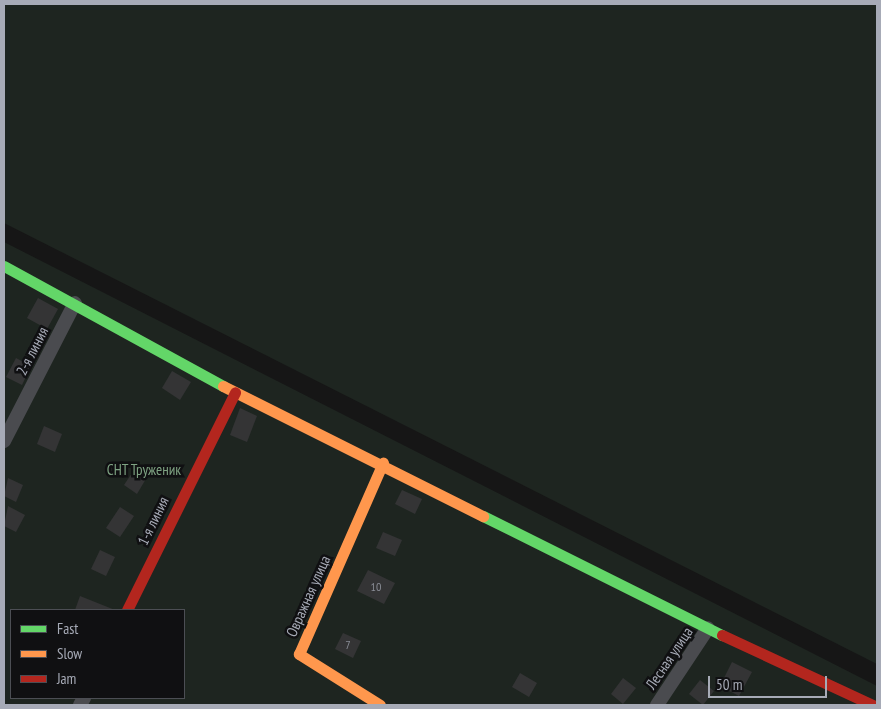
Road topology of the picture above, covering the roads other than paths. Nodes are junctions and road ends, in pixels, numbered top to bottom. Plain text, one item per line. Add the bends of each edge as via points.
1 (4, 266) edge
2 (75, 303) junction
3 (235, 392) junction
4 (4, 441) edge
5 (383, 462) junction
6 (127, 609) edge
7 (708, 628) junction
8 (380, 705) edge
9 (656, 705) edge
10 (873, 705) edge

1 - 2 street
2 - 3 street
2 - 4 street, 2-я линия
3 - 5 street
3 - 6 street, 1-я линия
5 - 7 street
5 - 8 street, Овражная улица via 299,654
7 - 9 street, Лесная улица
7 - 10 street

